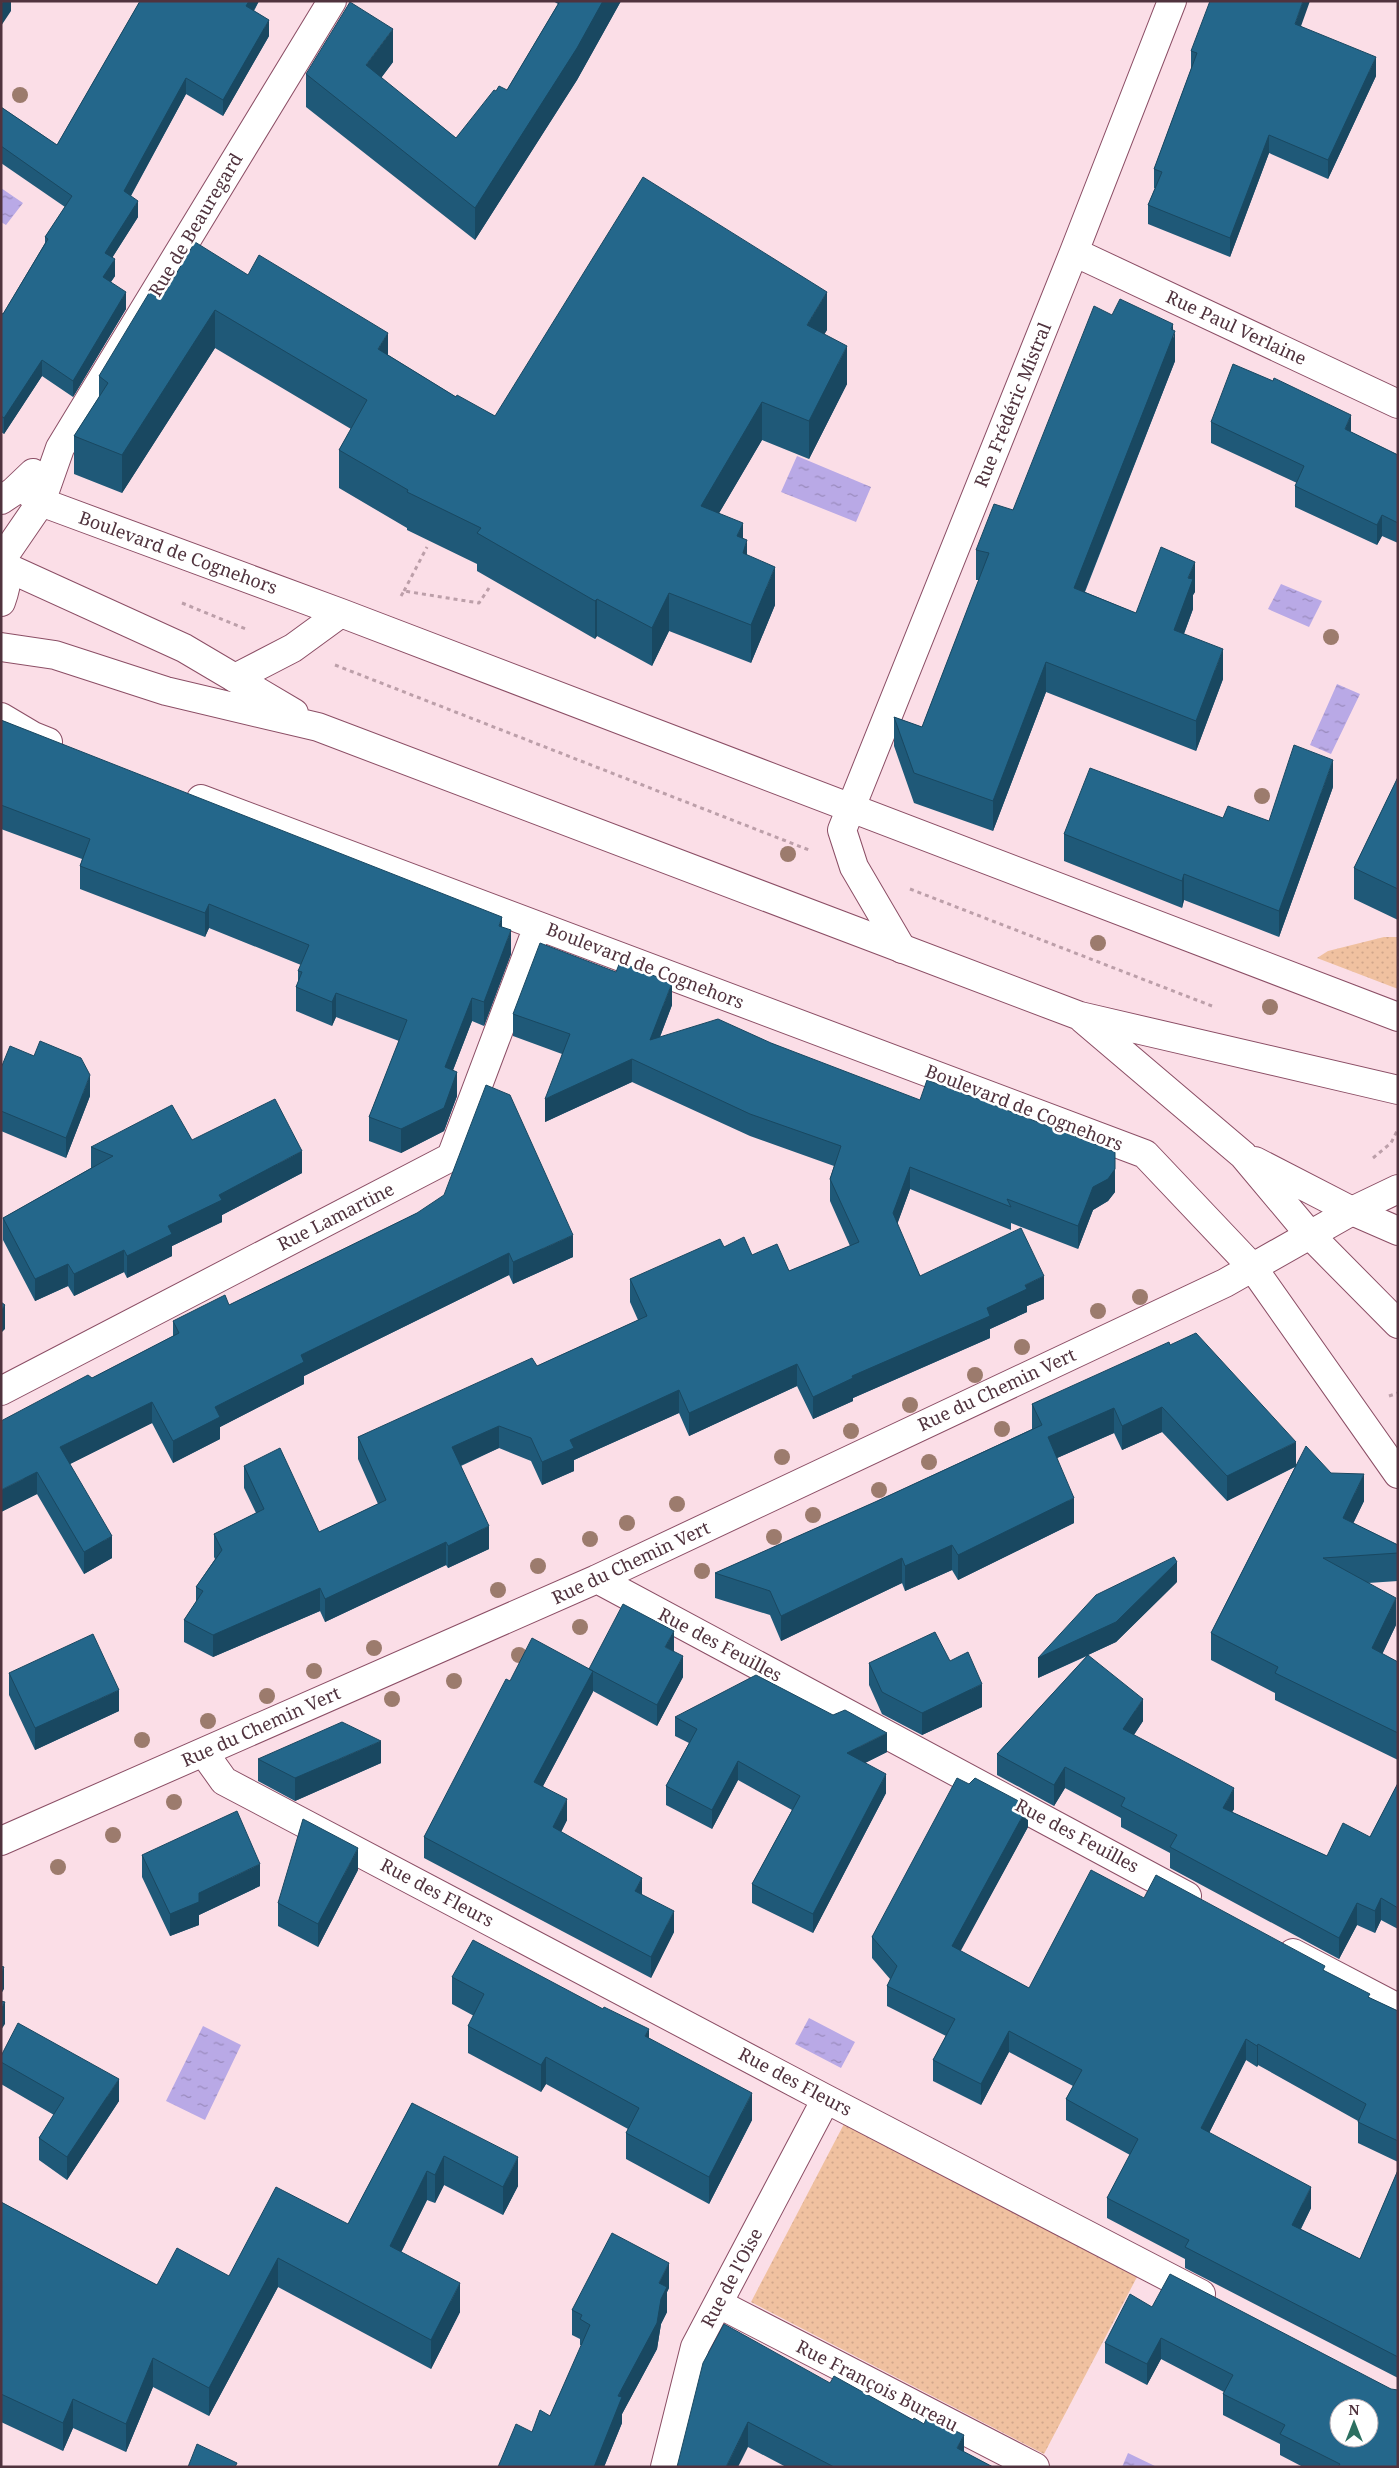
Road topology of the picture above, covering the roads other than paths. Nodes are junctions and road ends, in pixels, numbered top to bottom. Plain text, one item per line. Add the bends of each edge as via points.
1 (332, 1) edge
2 (1172, 1) edge
3 (1074, 252) junction
4 (1398, 404) edge
5 (60, 448) junction
6 (11, 493) edge
7 (41, 502) junction
8 (4, 557) edge
9 (1, 602) edge
10 (341, 613) junction
11 (1, 647) edge
12 (235, 678) junction
13 (1, 717) edge
14 (318, 727) junction
15 (69, 750) edge
16 (180, 791) edge
17 (852, 808) junction
18 (538, 926) junction
19 (902, 949) junction
20 (1080, 1016) junction
21 (1398, 1017) edge
22 (1398, 1090) edge
23 (1243, 1155) junction
24 (1398, 1189) edge
25 (1352, 1211) junction
26 (1398, 1231) edge
27 (1310, 1235) junction
28 (1253, 1268) junction
29 (1398, 1324) edge
30 (1, 1391) edge
31 (1398, 1474) edge
32 (597, 1579) junction
33 (204, 1753) junction
34 (1, 1841) edge
35 (1213, 1910) edge
36 (1275, 1942) edge
37 (1398, 2008) edge
38 (826, 2099) junction
39 (719, 2304) junction
40 (1222, 2305) edge
41 (665, 2467) edge
42 (1035, 2467) edge

1 - 5 street, Rue de Beauregard
2 - 3 street, Rue Frédéric Mistral
3 - 4 street, Rue Paul Verlaine
3 - 17 street, Rue Frédéric Mistral
5 - 6 street, Rue de Beauregard
5 - 7 street, Rue de Beauregard
6 - 7 street, Boulevard de Cognehors
7 - 8 street, Rue de Beauregard
7 - 10 street, Boulevard de Cognehors
8 - 9 street via 6,590
8 - 12 street via 184,648
10 - 12 street via 293,648
10 - 17 street, Boulevard de Cognehors
11 - 14 street via 55,655 166,691
12 - 14 street
13 - 15 street via 32,736
14 - 19 street
16 - 18 street, Boulevard de Cognehors
17 - 19 street, Rue Frédéric Mistral via 842,830 854,868
17 - 21 street, Boulevard de Cognehors
18 - 28 street, Boulevard de Cognehors via 1145,1154
18 - 30 street, Rue Lamartine via 451,1158
19 - 20 street
20 - 22 street
20 - 23 street
23 - 25 street
23 - 27 street
24 - 25 street, Rue du Chemin Vert
25 - 26 street
25 - 27 street, Rue du Chemin Vert
27 - 28 street, Rue du Chemin Vert
27 - 29 street
28 - 31 street, Boulevard de Cognehors
28 - 32 street, Rue du Chemin Vert
32 - 33 street, Rue du Chemin Vert
32 - 35 street, Rue des Feuilles
33 - 34 street, Rue du Chemin Vert
33 - 38 street, Rue des Fleurs via 224,1780
36 - 37 street
38 - 39 street, Rue de l'Oise
38 - 40 street, Rue des Fleurs
39 - 41 street, Rue de l'Oise via 695,2348
39 - 42 street, Rue François Bureau

